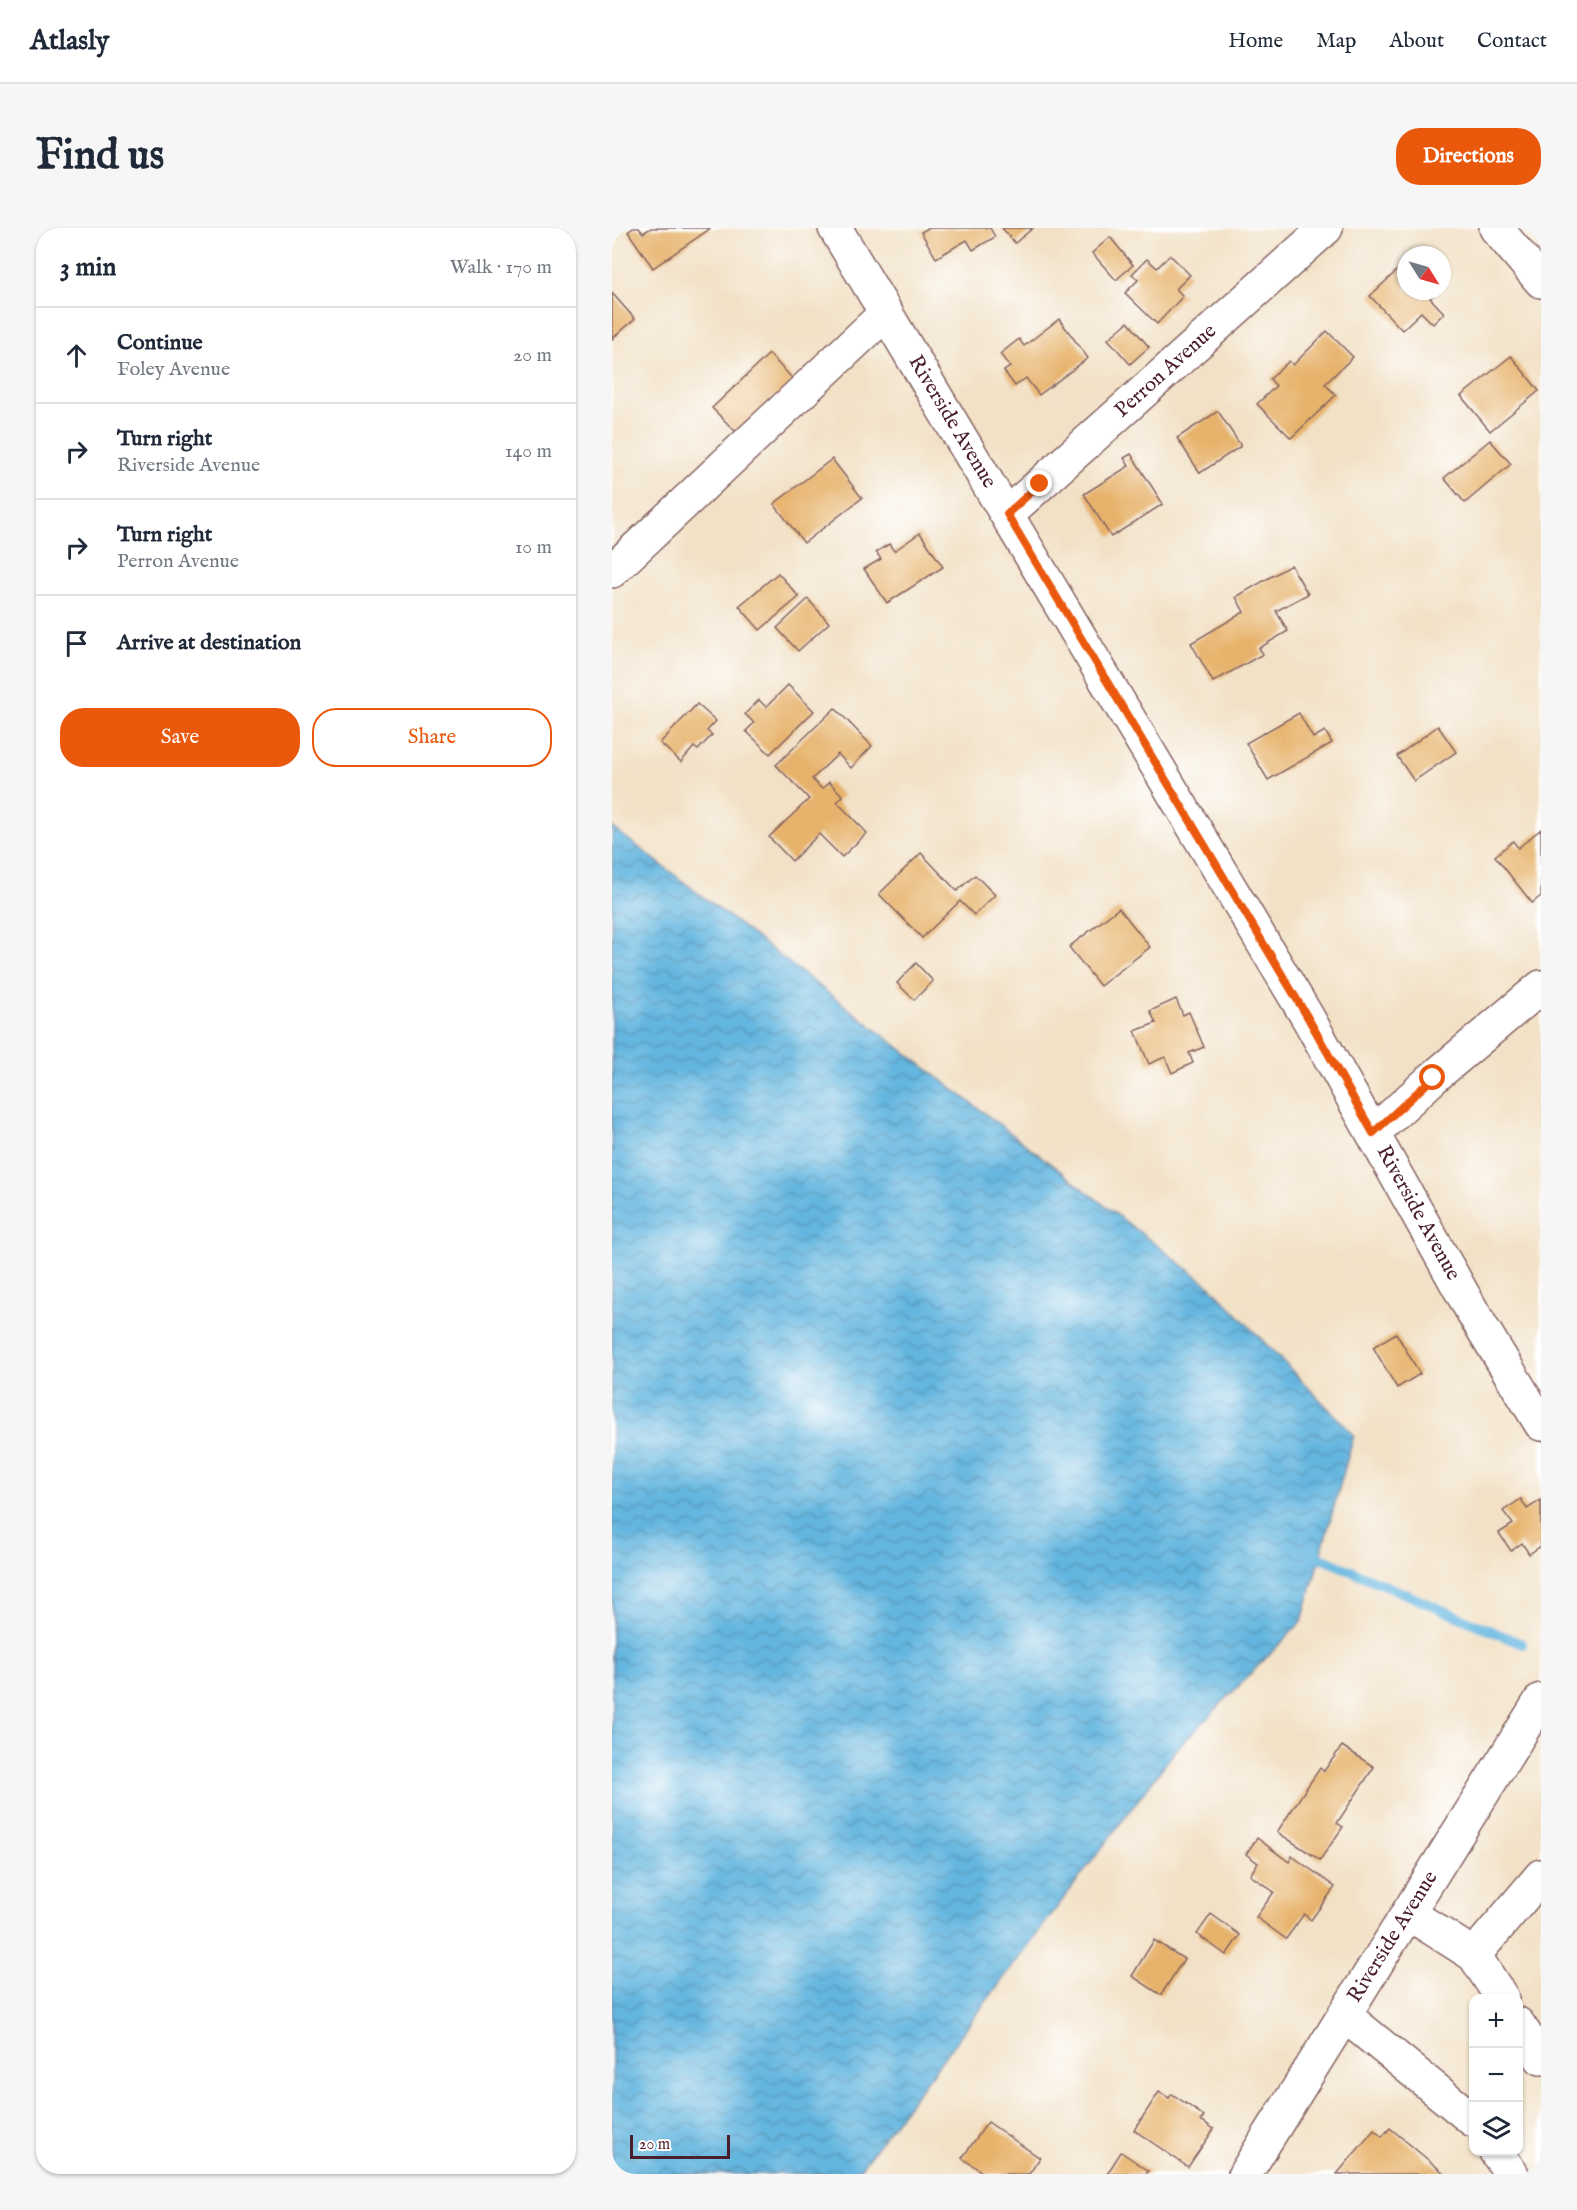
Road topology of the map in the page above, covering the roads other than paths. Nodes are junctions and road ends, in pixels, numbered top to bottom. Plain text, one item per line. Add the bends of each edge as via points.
1 (835, 228) edge
2 (1326, 228) edge
3 (1496, 228) edge
4 (1541, 281) edge
5 (886, 313) junction
6 (1007, 514) junction
7 (612, 571) edge
8 (1541, 987) edge
9 (1373, 1133) junction
10 (1541, 1424) edge
11 (1541, 1700) edge
12 (1541, 1876) edge
13 (1407, 1913) junction
14 (1474, 1955) junction
15 (1499, 1994) edge
16 (1344, 2015) junction
17 (1523, 2031) edge
18 (1541, 2058) edge
19 (1469, 2117) edge
20 (1499, 2156) edge
21 (1245, 2174) edge
22 (1512, 2174) edge

1 - 5 main road, Riverside Avenue
2 - 6 main road, Perron Avenue
3 - 4 main road
5 - 6 main road, Riverside Avenue
5 - 7 main road
6 - 9 main road, Riverside Avenue
8 - 9 main road
9 - 10 main road, Riverside Avenue via 1475,1316
11 - 13 main road, Riverside Avenue
12 - 14 main road
13 - 14 main road
13 - 16 main road, Riverside Avenue
14 - 15 main road
16 - 19 main road
16 - 21 main road, Riverside Avenue
17 - 18 main road
20 - 22 main road

